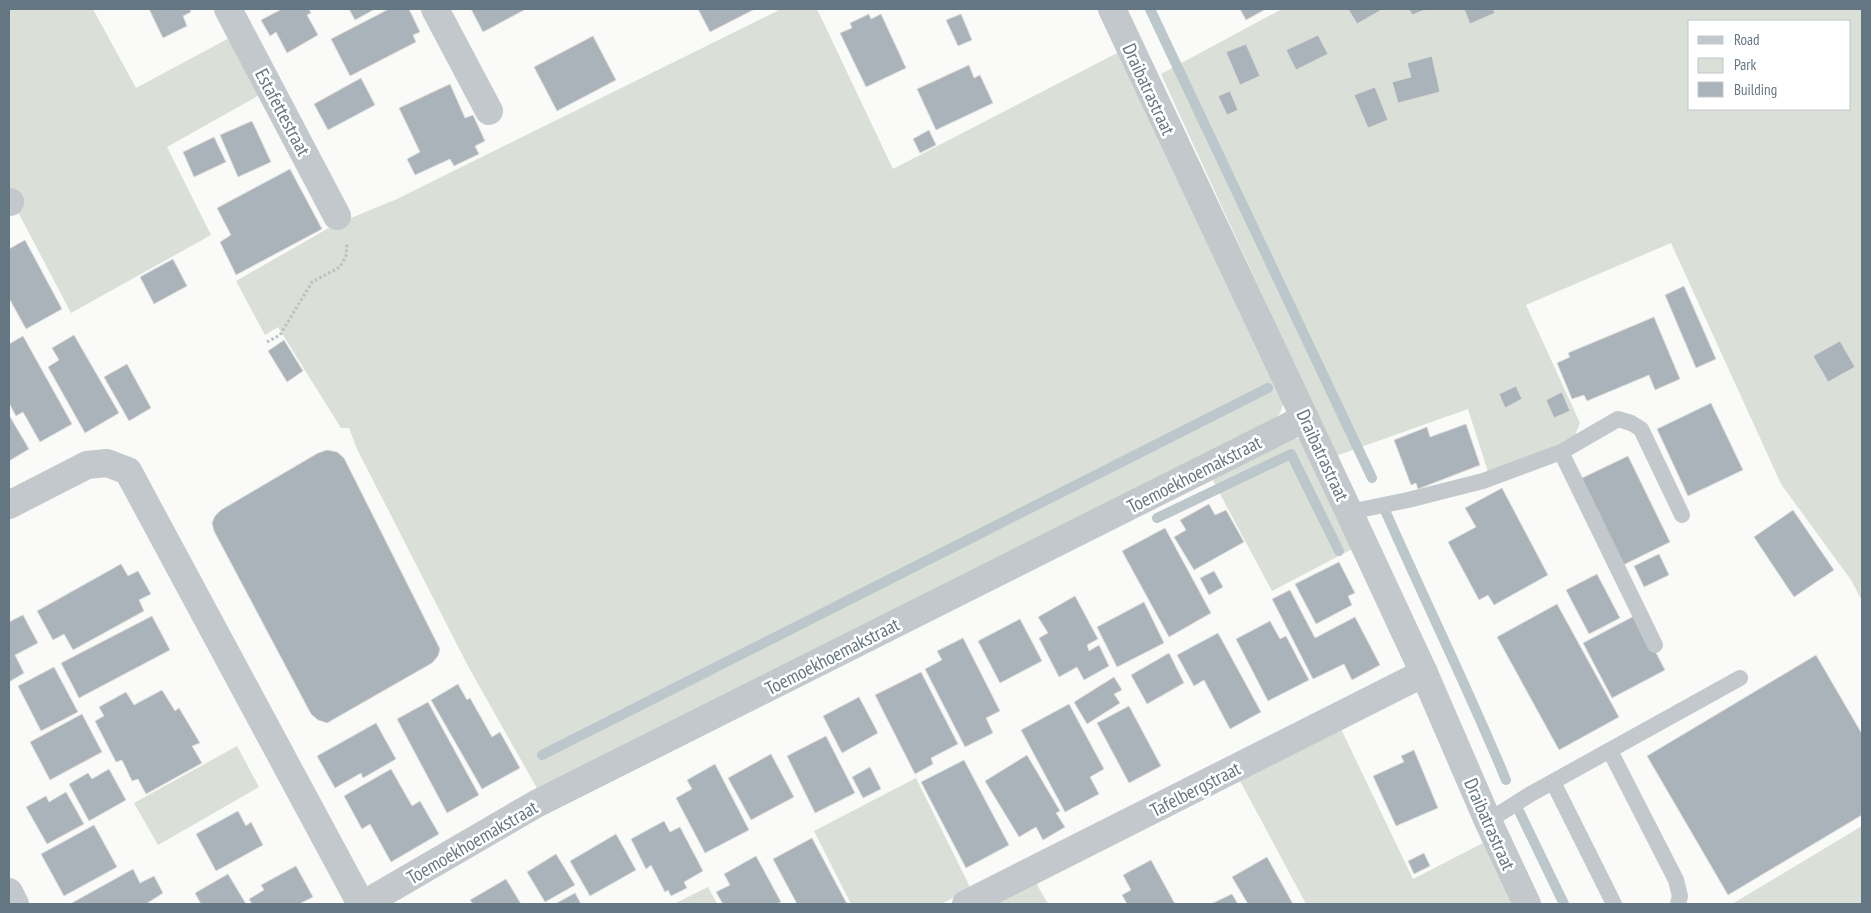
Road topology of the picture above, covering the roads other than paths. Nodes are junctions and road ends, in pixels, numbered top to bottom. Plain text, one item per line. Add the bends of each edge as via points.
1 (228, 9) edge
2 (434, 9) edge
3 (1112, 9) edge
4 (488, 111) dead end
5 (337, 216) road end
6 (1305, 418) junction
7 (1561, 452) junction
8 (9, 505) edge
9 (1349, 512) junction
10 (1682, 515) dead end
11 (1655, 645) dead end
12 (1424, 673) junction
13 (1740, 678) dead end
14 (1610, 751) junction
15 (1553, 782) junction
16 (1488, 821) junction
17 (9, 892) edge
18 (15, 904) edge
19 (362, 904) edge
20 (966, 904) edge
21 (1527, 904) edge
22 (1614, 904) edge
23 (1678, 904) edge

1 - 5 street, Estafettestraat
2 - 4 street
3 - 6 street, Draibatrastraat
6 - 9 street, Draibatrastraat
6 - 19 street, Toemoekhoemakstraat via 536,804
7 - 9 lane via 1483,481
7 - 10 lane via 1618,419 1631,423 1641,429
7 - 11 lane
8 - 19 street via 87,465 107,464 128,471
9 - 12 street, Draibatrastraat
12 - 16 street, Draibatrastraat
12 - 20 street, Tafelbergstraat
13 - 14 lane
14 - 15 lane
14 - 23 lane via 1676,880 1680,896
15 - 16 lane
15 - 22 lane
16 - 21 street, Draibatrastraat
17 - 18 street

